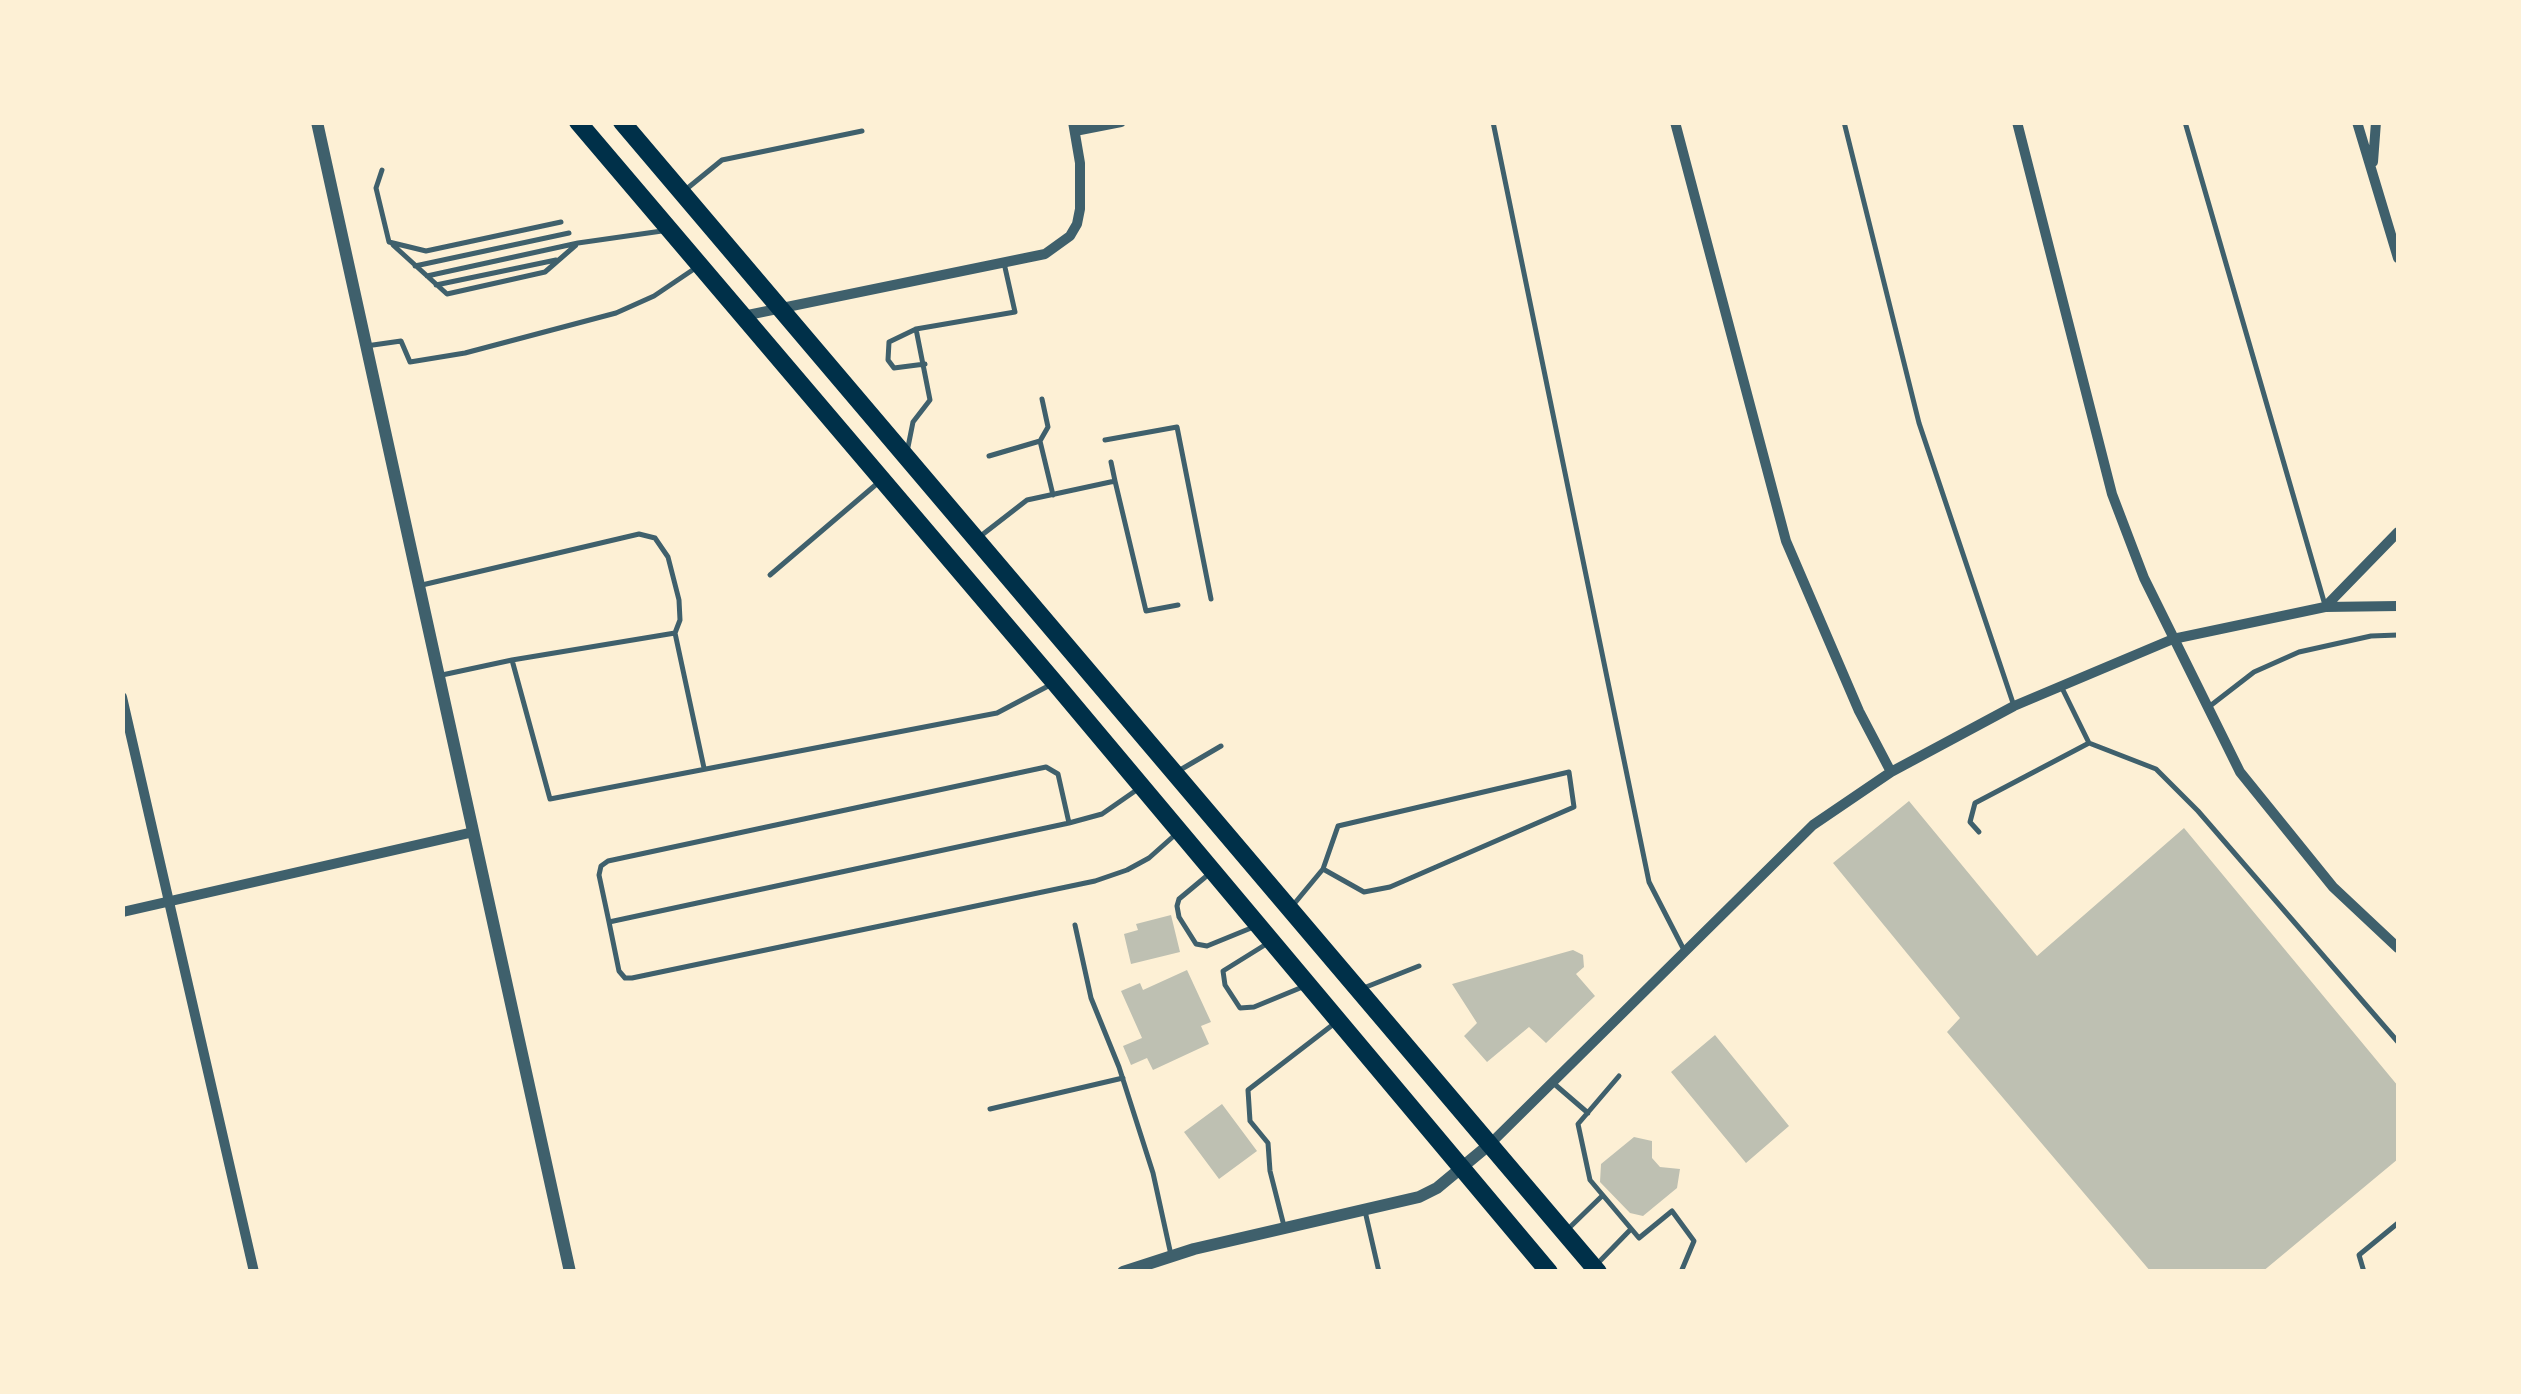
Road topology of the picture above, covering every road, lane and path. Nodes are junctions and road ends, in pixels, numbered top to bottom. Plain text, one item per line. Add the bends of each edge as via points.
1 (317, 122) edge
2 (578, 122) edge
3 (622, 122) edge
4 (1120, 122) edge
5 (1492, 122) edge
6 (1675, 122) edge
7 (1844, 122) edge
8 (2017, 122) edge
9 (2185, 122) edge
10 (2356, 122) edge
11 (2376, 122) edge
12 (1074, 127) edge
13 (862, 131) dead end
14 (382, 170) dead end
15 (2372, 173) junction
16 (682, 192) junction
17 (561, 222) dead end
18 (670, 230) junction
19 (570, 232) dead end
20 (390, 242) junction
21 (578, 244) junction
22 (2398, 258) edge
23 (560, 260) junction
24 (1004, 263) junction
25 (699, 265) junction
26 (416, 266) junction
27 (427, 276) junction
28 (436, 285) junction
29 (780, 308) junction
30 (743, 316) junction
31 (916, 330) junction
32 (366, 346) junction
33 (925, 364) junction
34 (1042, 399) dead end
35 (1106, 440) dead end
36 (1040, 442) junction
37 (989, 456) dead end
38 (908, 460) junction
39 (1111, 462) dead end
40 (881, 480) junction
41 (1115, 481) junction
42 (1053, 495) junction
43 (2398, 532) edge
44 (976, 540) junction
45 (770, 575) dead end
46 (419, 586) junction
47 (1211, 599) dead end
48 (1178, 605) dead end
49 (2398, 606) edge
50 (2325, 608) junction
51 (675, 633) junction
52 (2398, 635) edge
53 (2173, 638) junction
54 (512, 660) junction
55 (438, 675) junction
56 (1055, 682) junction
57 (2061, 686) junction
58 (122, 697) edge
59 (2014, 706) junction
60 (2208, 708) junction
61 (2089, 743) junction
62 (1221, 746) dead end
63 (704, 768) junction
64 (1891, 772) junction
65 (1174, 774) junction
66 (1140, 787) junction
67 (1069, 823) junction
68 (473, 832) junction
69 (1178, 832) junction
70 (1979, 832) dead end
71 (1323, 868) junction
72 (1212, 872) junction
73 (168, 902) junction
74 (1289, 910) junction
75 (122, 912) edge
76 (609, 922) junction
77 (1075, 925) dead end
78 (1257, 926) junction
79 (1271, 942) junction
80 (2398, 948) edge
81 (1684, 952) junction
82 (1419, 966) dead end
83 (1308, 985) junction
84 (1357, 991) junction
85 (1338, 1021) junction
86 (2398, 1042) edge
87 (1618, 1076) dead end
88 (1123, 1078) junction
89 (1552, 1082) junction
90 (990, 1108) dead end
91 (1588, 1112) junction
92 (1490, 1144) junction
93 (1462, 1169) junction
94 (1602, 1196) junction
95 (1365, 1212) junction
96 (2398, 1223) edge
97 (1630, 1229) junction
98 (1285, 1230) junction
99 (1564, 1232) junction
100 (1171, 1255) junction
101 (1596, 1269) edge
102 (254, 1272) edge
103 (570, 1272) edge
104 (1123, 1272) edge
105 (1379, 1272) edge
106 (1549, 1272) edge
107 (1680, 1272) edge
108 (2364, 1272) edge

1 - 32 street
2 - 18 main road
3 - 16 main road
4 - 12 street
5 - 81 lane via 1649,882
6 - 64 street via 1786,541
7 - 59 lane via 1919,423
8 - 53 street via 2112,494
9 - 50 lane
10 - 15 street
11 - 15 street
12 - 24 street via 1082,184 1077,224 1046,254
13 - 16 lane via 722,160
14 - 20 lane via 376,188
15 - 22 street
16 - 29 main road
17 - 20 lane via 426,252
18 - 21 lane
18 - 25 main road
19 - 26 lane
20 - 26 lane
21 - 23 lane
21 - 27 lane
23 - 28 lane
23 - 28 lane via 545,272 447,294
24 - 29 street
24 - 31 lane via 1015,312
25 - 30 main road
25 - 32 lane via 616,313 538,336 419,362 410,362 401,341
26 - 27 lane
27 - 28 lane
29 - 30 street
29 - 38 main road
30 - 40 main road
31 - 33 lane
31 - 33 lane via 889,342 888,360 894,368
32 - 46 street
33 - 38 lane via 930,400 907,437
34 - 36 lane via 1048,427
35 - 47 lane via 1177,426
36 - 37 lane
36 - 42 lane
38 - 44 main road
39 - 41 lane
40 - 45 lane
40 - 56 main road
41 - 42 lane
41 - 48 lane via 1146,612
42 - 44 lane via 1027,500
43 - 50 street
44 - 65 main road
46 - 51 lane via 639,534 655,538 668,557 680,620
46 - 55 street
49 - 50 street
50 - 53 street
51 - 54 lane
51 - 63 lane
52 - 60 lane via 2300,652 2254,672
53 - 57 street
53 - 60 street
54 - 55 lane
54 - 63 lane via 550,799
55 - 68 street
56 - 63 lane via 996,713
56 - 66 main road
57 - 59 street
57 - 61 lane
58 - 73 street
59 - 64 street
60 - 80 street via 2262,803 2333,887
61 - 70 lane via 1975,803 1970,822
61 - 86 lane via 2156,769
62 - 65 lane
64 - 81 street via 1813,825
65 - 74 main road
66 - 67 lane via 1102,814
66 - 69 main road
67 - 76 lane
67 - 76 lane via 1058,774 1046,768 627,857 600,866
68 - 73 street
68 - 103 street
69 - 72 main road
69 - 76 lane via 1128,870 1095,881 632,978 620,972
71 - 71 lane via 1338,826 1569,772 1574,807 1390,887 1364,892
71 - 74 lane
72 - 78 main road
72 - 78 lane via 1177,906 1196,944 1207,946
73 - 75 street
73 - 102 street
74 - 84 main road
77 - 88 lane via 1091,998
78 - 79 main road
79 - 83 main road
79 - 83 lane via 1223,971 1240,1008
81 - 89 street
82 - 84 lane
83 - 85 main road
84 - 92 main road
85 - 93 main road
85 - 98 lane via 1248,1090 1250,1121 1268,1143
87 - 91 lane
88 - 90 lane
88 - 100 lane via 1154,1172
89 - 91 lane
89 - 92 street
91 - 94 lane via 1578,1124 1590,1180
92 - 93 street
92 - 99 main road
93 - 95 street via 1419,1197
93 - 106 main road
94 - 97 lane
94 - 99 lane
95 - 98 street
95 - 105 lane
96 - 108 lane via 2359,1254
97 - 101 lane
97 - 107 lane via 1639,1238 1672,1211 1694,1241
98 - 100 street
99 - 101 main road
100 - 104 street

